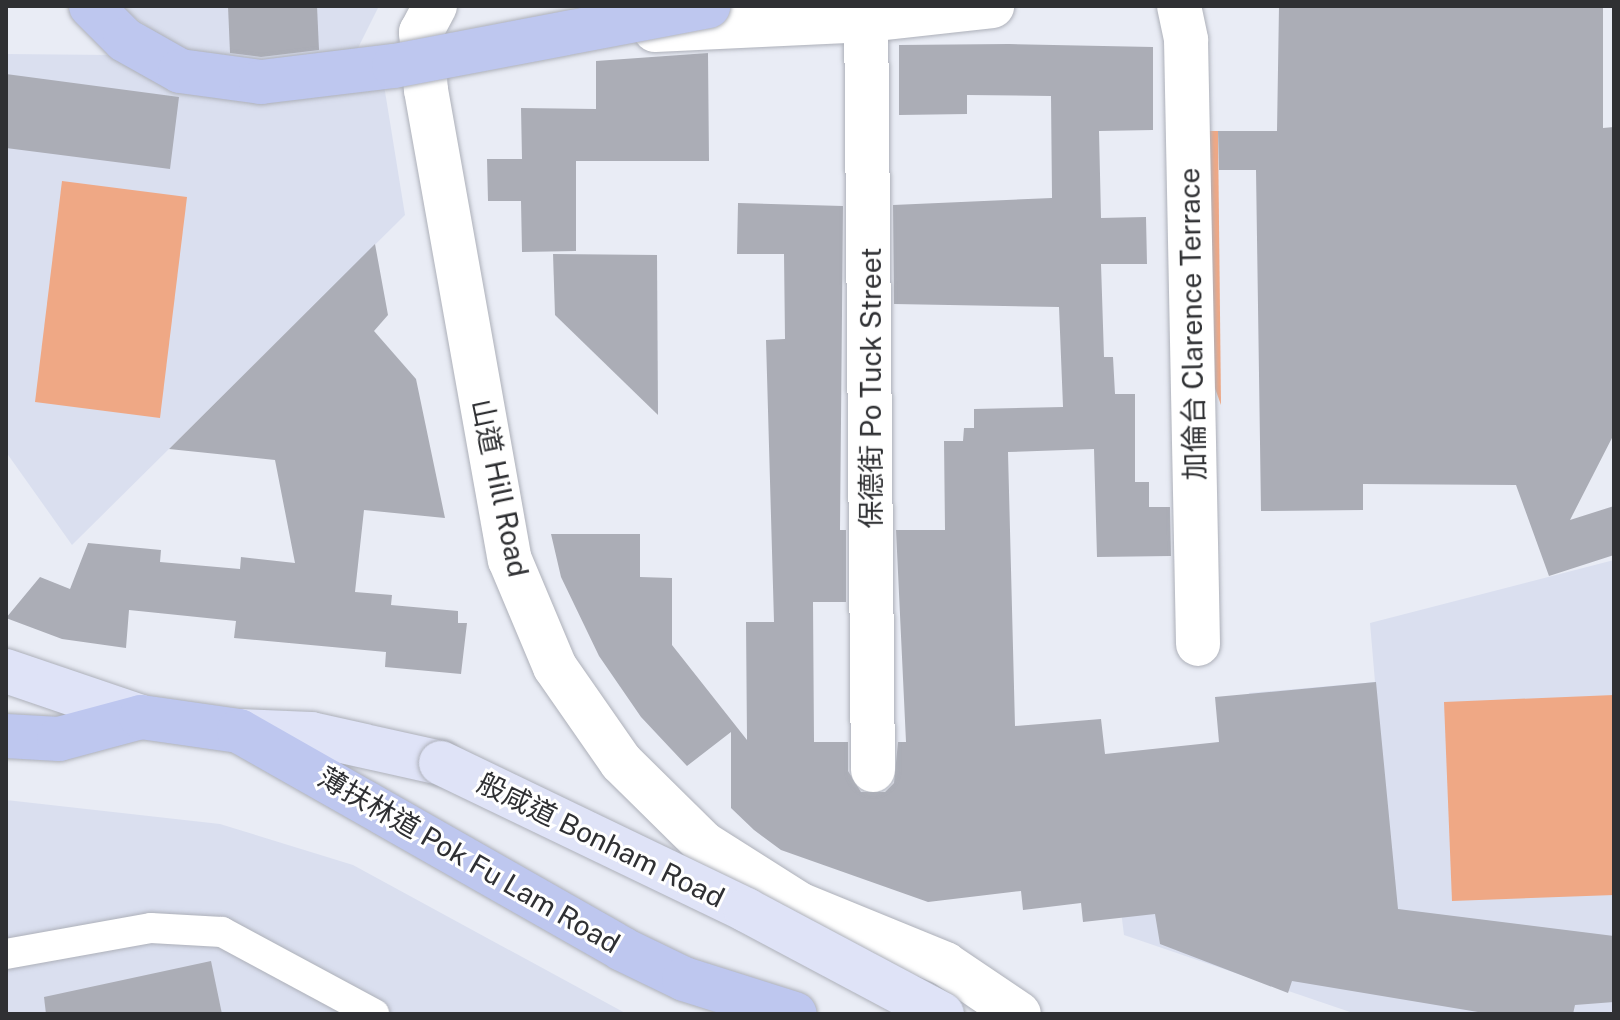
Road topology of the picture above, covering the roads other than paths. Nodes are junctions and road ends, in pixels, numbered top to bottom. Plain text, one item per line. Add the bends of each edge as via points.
1 (91, 6) edge
2 (435, 6) edge
3 (708, 6) edge
4 (992, 6) edge
5 (1179, 6) edge
6 (867, 13) edge
7 (617, 31) dead end
8 (1198, 644) dead end
9 (6, 671) edge
10 (141, 717) junction
11 (239, 731) junction
12 (6, 736) edge
13 (873, 770) dead end
14 (6, 954) edge
15 (374, 1014) edge
16 (795, 1014) edge
17 (942, 1014) edge
18 (1019, 1014) edge

1 - 3 main road, bridge via 154,58 207,78 248,82 382,68
2 - 18 street, 山道 Hill Road via 421,32 426,90 510,560 555,667 621,762 703,843 799,904 945,964
4 - 6 street
5 - 8 street, 加倫台 Clarence Terrace via 1186,40
6 - 7 street
6 - 13 street, 保德街 Po Tuck Street
9 - 10 main road, 薄扶林道 Pok Fu Lam Road
10 - 11 main road, 薄扶林道 Pok Fu Lam Road
10 - 12 main road, 薄扶林道 Pok Fu Lam Road via 59,739
11 - 16 main road, 薄扶林道 Pok Fu Lam Road via 622,949 684,979
11 - 17 main road, 般咸道 Bonham Road, bridge via 311,734 441,763 746,910
14 - 15 lane via 151,928 222,932

